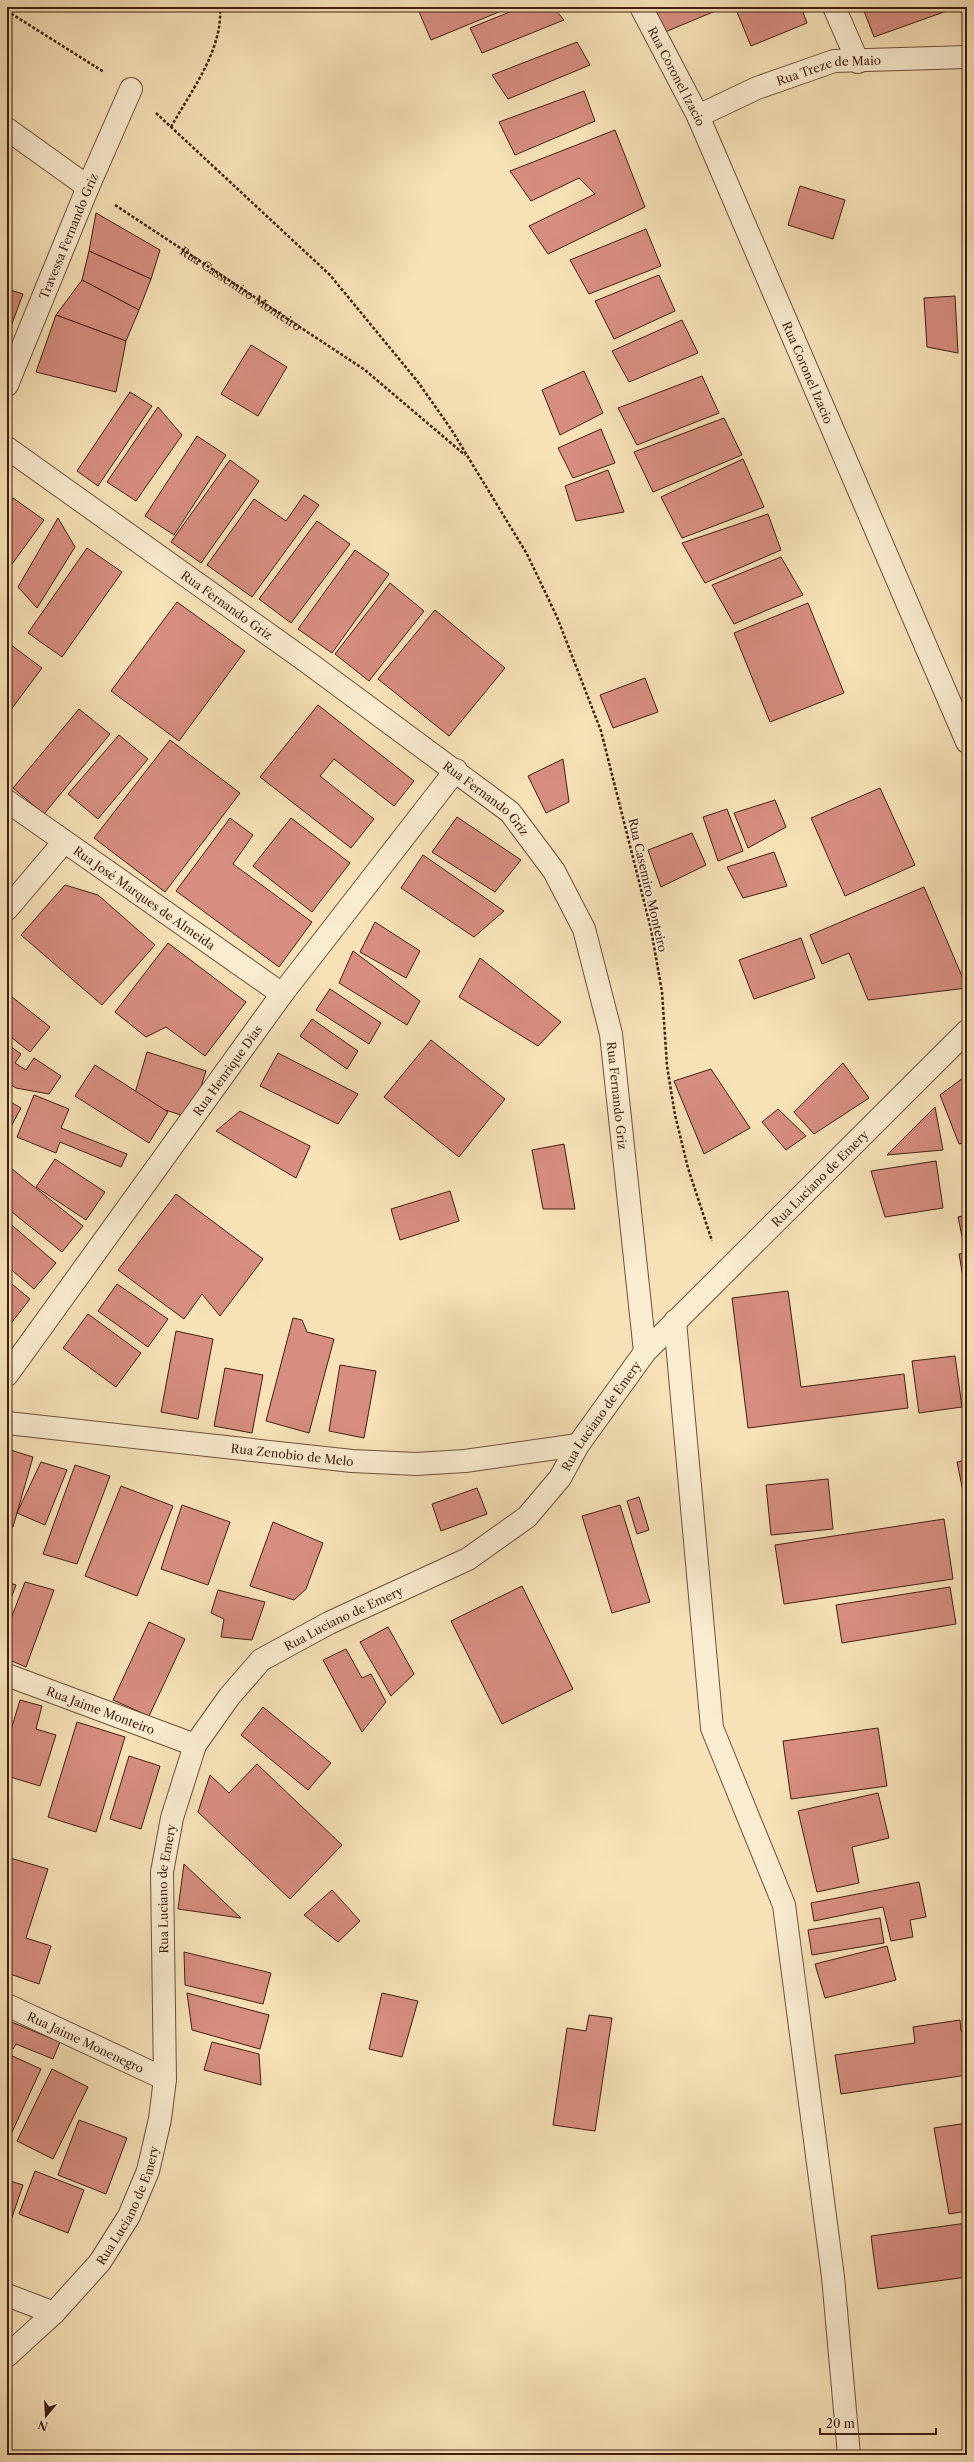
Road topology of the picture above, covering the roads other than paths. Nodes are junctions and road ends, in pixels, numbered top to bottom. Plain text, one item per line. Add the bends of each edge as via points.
1 (641, 7) edge
2 (834, 7) edge
3 (967, 58) edge
4 (858, 62) junction
5 (131, 89) road end
6 (698, 116) junction
7 (7, 129) edge
8 (88, 187) junction
9 (7, 385) edge
10 (7, 448) edge
11 (967, 742) edge
12 (456, 770) junction
13 (7, 801) edge
14 (64, 842) junction
15 (7, 910) edge
16 (282, 994) junction
17 (967, 1031) edge
18 (675, 1322) junction
19 (645, 1352) junction
20 (7, 1375) edge
21 (7, 1423) edge
22 (578, 1445) junction
23 (7, 1675) edge
24 (195, 1745) junction
25 (7, 2004) edge
26 (165, 2079) junction
27 (7, 2295) edge
28 (54, 2313) junction
29 (7, 2356) edge
30 (849, 2455) edge

1 - 6 street, Rua Coronel Izacio
2 - 4 street
3 - 4 street, Rua Treze de Maio
4 - 6 street, Rua Treze de Maio via 834,61 756,88
5 - 8 street, Travessa Fernando Griz
6 - 11 street, Rua Coronel Izacio
7 - 8 street
8 - 9 street, Travessa Fernando Griz
10 - 12 street, Rua Fernando Griz
12 - 16 street, Rua Henrique Dias
12 - 19 street, Rua Fernando Griz via 510,812 554,871 584,930 611,1034
13 - 14 street, Rua José Marques de Almeida
14 - 15 street
14 - 16 street, Rua José Marques de Almeida
16 - 20 street, Rua Henrique Dias
17 - 18 street, Rua Luciano de Emery
18 - 19 street, Rua Luciano de Emery
18 - 30 street via 712,1728 784,1905 833,2277
19 - 22 street, Rua Luciano de Emery
21 - 22 street, Rua Zenobio de Melo via 352,1460 416,1464 465,1461
22 - 24 street, Rua Luciano de Emery via 560,1478 527,1517 468,1559 329,1623 261,1660 229,1697
23 - 24 street, Rua Jaime Monteiro
24 - 26 street, Rua Luciano de Emery via 172,1818 162,1872
25 - 26 street, Rua Jaime Monenegro
26 - 28 street, Rua Luciano de Emery via 160,2119 148,2171 129,2216 100,2262
27 - 28 street
28 - 29 street, Rua Luciano de Emery

